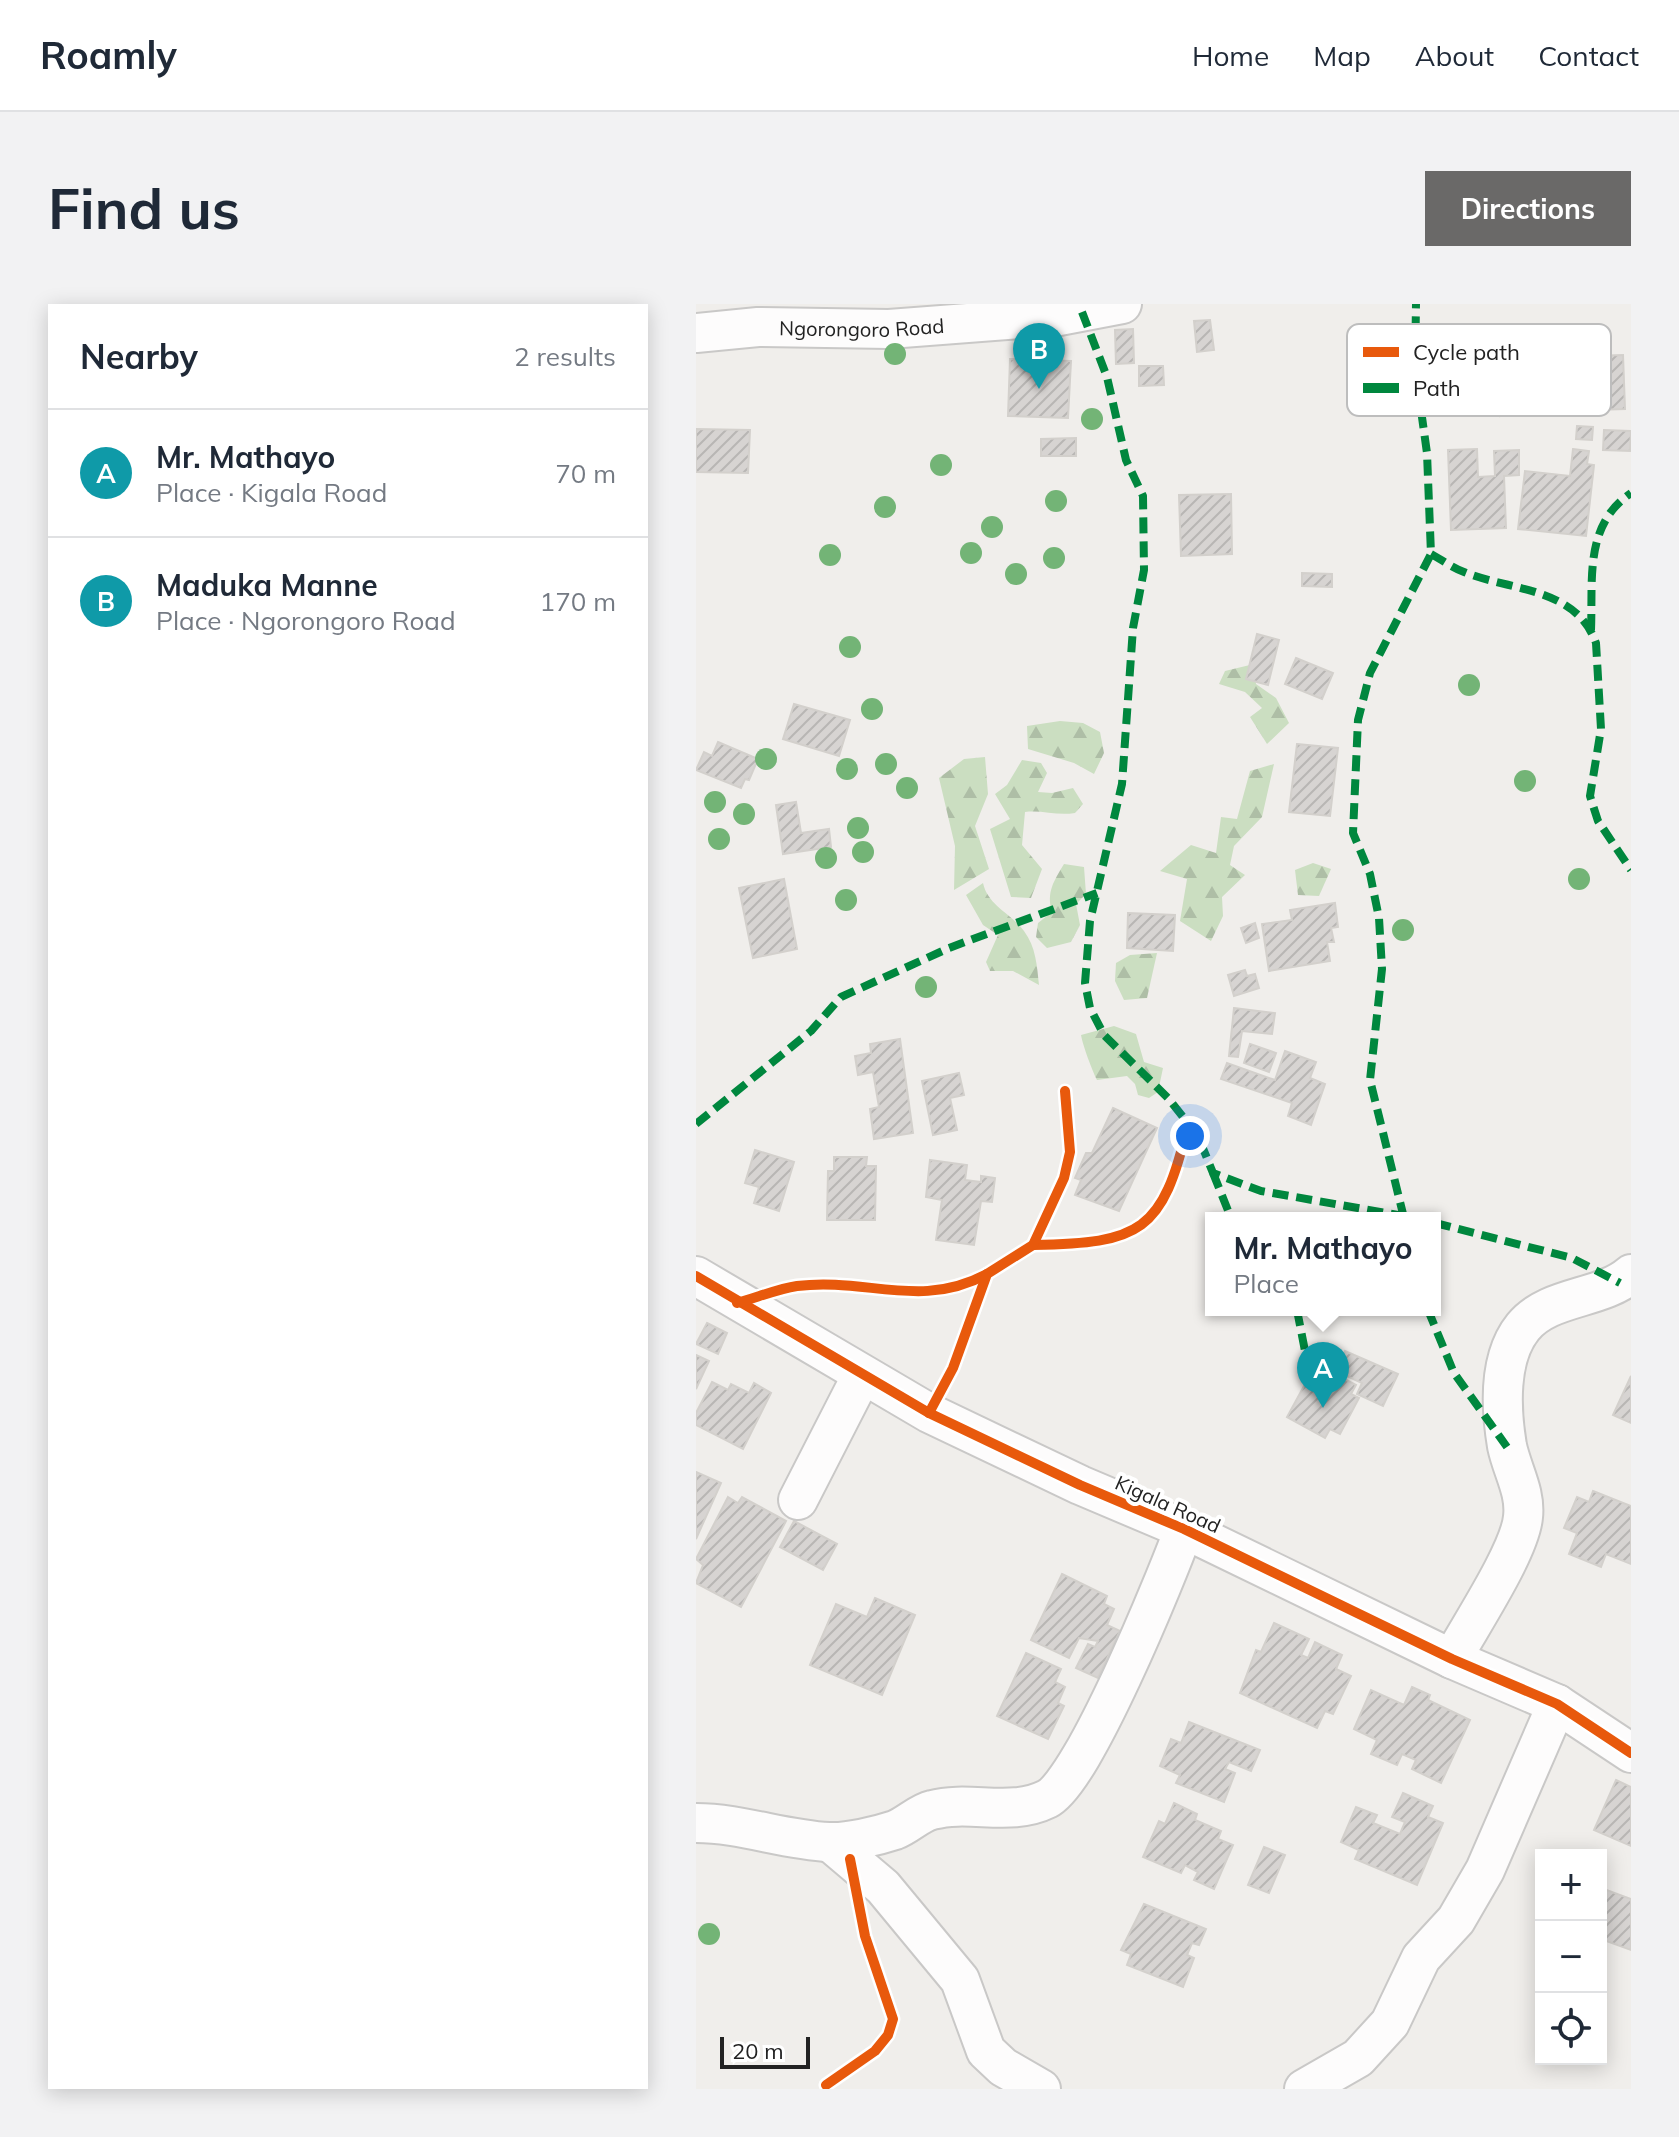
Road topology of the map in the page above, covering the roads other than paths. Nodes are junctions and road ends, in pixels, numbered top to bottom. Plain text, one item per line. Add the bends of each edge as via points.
1 (1122, 304) edge
2 (890, 317) edge
3 (696, 333) edge
4 (696, 1276) edge
5 (1621, 1291) edge
6 (862, 1375) junction
7 (798, 1500) dead end
8 (1184, 1529) junction
9 (1452, 1659) junction
10 (1557, 1704) junction
11 (1631, 1753) edge
12 (696, 1823) edge
13 (831, 1843) junction
14 (1041, 2089) edge
15 (1304, 2089) edge

1 - 2 street, Ngorongoro Road via 1059,316
2 - 3 street, Ngorongoro Road
4 - 6 street, Kigala Road
5 - 9 street via 1559,1304 1524,1325 1512,1345 1504,1399 1507,1447 1522,1492 1523,1519
6 - 7 street
6 - 8 street, Kigala Road via 929,1413
8 - 9 street, Kigala Road
8 - 13 street via 1161,1591 1065,1785 1047,1799 1017,1807 930,1810 895,1830
9 - 10 street, Kigala Road
10 - 11 street, Kigala Road
10 - 15 street via 1485,1870 1456,1920 1421,1958 1390,2023 1358,2058
12 - 13 street
13 - 14 street via 883,1887 960,1980 986,2051

